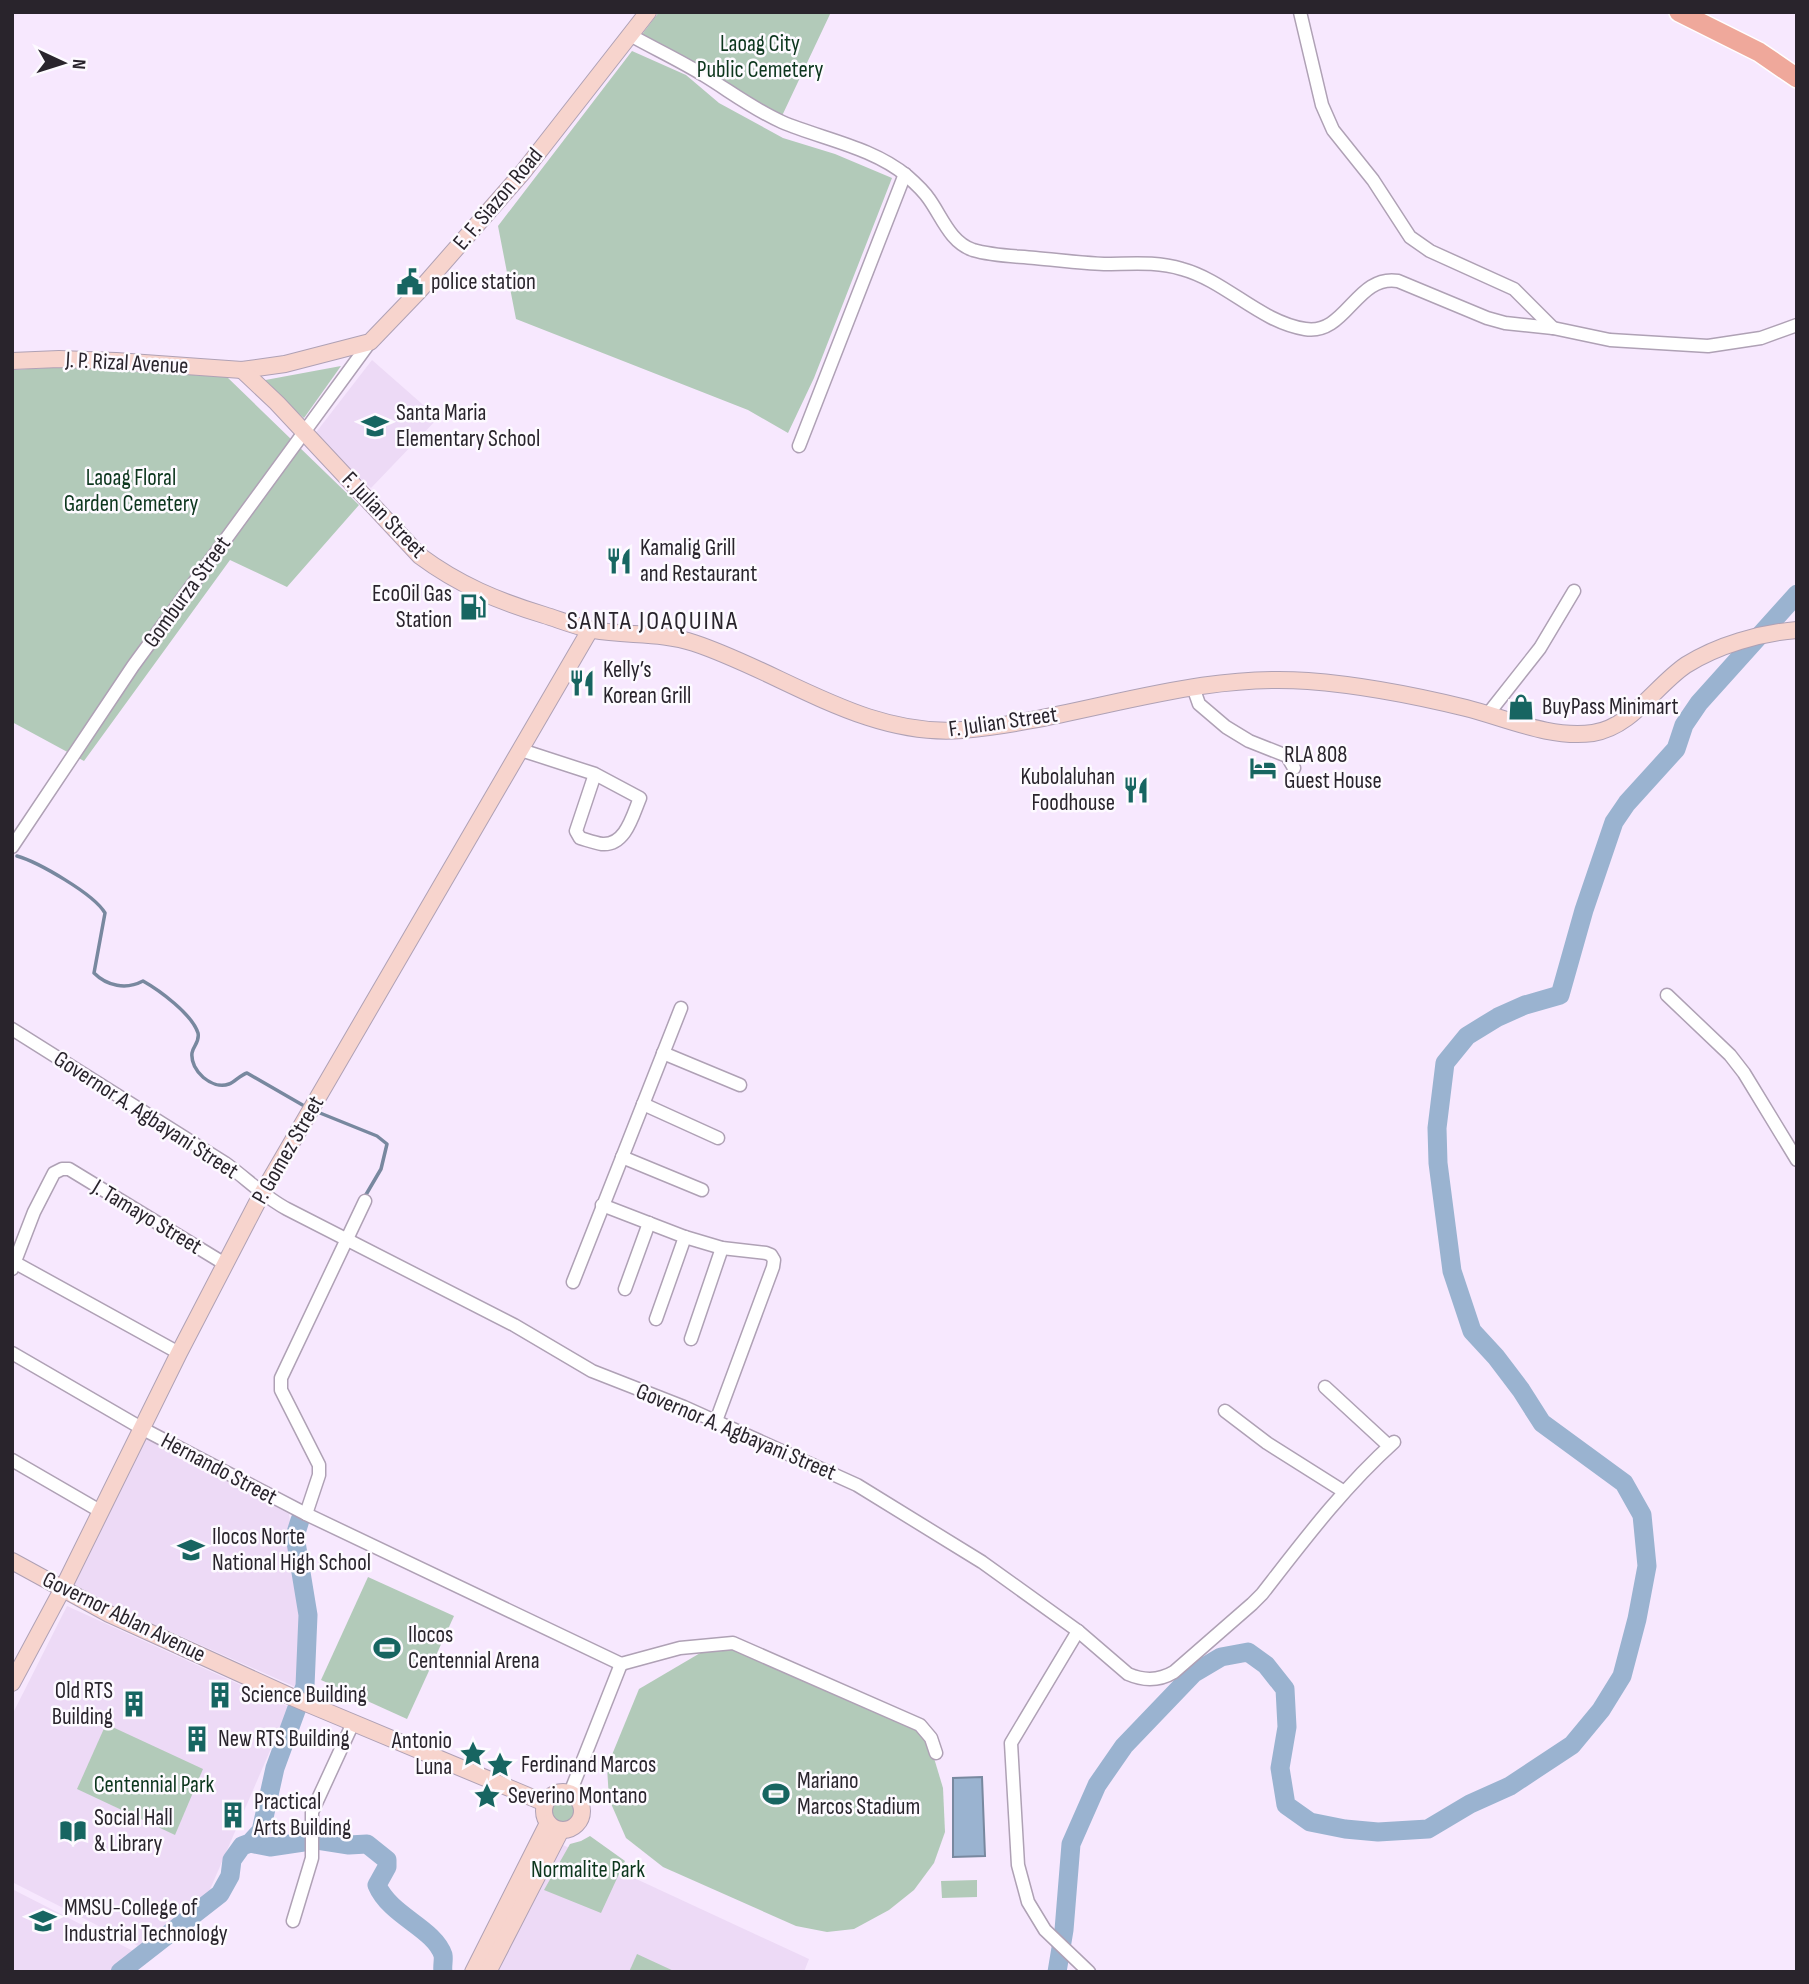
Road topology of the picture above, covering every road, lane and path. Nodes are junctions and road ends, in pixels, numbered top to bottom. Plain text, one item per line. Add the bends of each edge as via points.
1 (648, 12) edge
2 (1300, 12) edge
3 (1679, 12) edge
4 (630, 35) junction
5 (1797, 78) edge
6 (905, 174) junction
7 (1797, 325) edge
8 (1553, 328) junction
9 (370, 342) junction
10 (12, 361) edge
11 (242, 370) junction
12 (304, 432) junction
13 (799, 446) dead end
14 (1574, 591) dead end
15 (590, 630) junction
16 (1792, 630) edge
17 (1193, 687) junction
18 (1488, 714) junction
19 (521, 750) junction
20 (1294, 768) dead end
21 (595, 774) junction
22 (12, 847) edge
23 (1667, 995) dead end
24 (681, 1008) dead end
25 (12, 1029) edge
26 (663, 1053) junction
27 (740, 1085) dead end
28 (643, 1104) junction
29 (718, 1138) dead end
30 (622, 1157) junction
31 (1797, 1160) edge
32 (702, 1190) dead end
33 (262, 1194) junction
34 (365, 1201) dead end
35 (602, 1205) junction
36 (649, 1223) junction
37 (685, 1237) junction
38 (346, 1240) junction
39 (722, 1248) junction
40 (13, 1264) edge
41 (225, 1264) junction
42 (573, 1282) dead end
43 (625, 1289) dead end
44 (656, 1319) dead end
45 (691, 1339) dead end
46 (12, 1353) edge
47 (179, 1353) junction
48 (1325, 1387) dead end
49 (1225, 1411) dead end
50 (716, 1421) junction
51 (143, 1429) junction
52 (12, 1460) edge
53 (1343, 1491) junction
54 (100, 1511) junction
55 (306, 1514) junction
56 (12, 1561) edge
57 (63, 1588) junction
58 (1078, 1631) junction
59 (621, 1664) junction
60 (13, 1681) edge
61 (353, 1723) junction
62 (936, 1753) dead end
63 (570, 1793) junction
64 (545, 1803) junction
65 (554, 1827) junction
66 (293, 1921) dead end
67 (1084, 1968) edge
68 (473, 1972) edge
69 (488, 1972) edge

1 - 4 main road, E. F. Siazon Road
2 - 8 street via 1322,105 1333,130 1410,237 1430,251 1514,289
3 - 5 main road via 1759,52
4 - 6 street via 707,77 738,100
4 - 9 main road, E. F. Siazon Road via 523,172
6 - 8 street via 923,191 950,233 966,247 987,254 1184,269 1280,322 1311,330 1324,328 1368,288 1388,279 1487,318
6 - 13 street
7 - 8 street via 1761,338 1709,346 1610,340
9 - 11 main road
9 - 12 street, Gomburza Street
10 - 11 main road, J. P. Rizal Avenue via 59,359
11 - 12 main road, F. Julian Street
12 - 15 main road, F. Julian Street via 406,542 439,570 495,600
12 - 22 street, Gomburza Street via 132,666
14 - 18 street via 1540,649
15 - 17 main road, F. Julian Street via 693,642 840,706 923,730 961,730 1038,719
15 - 19 main road, P. Gomez Street
16 - 18 main road, F. Julian Street via 1726,645 1688,664 1624,720 1596,732 1559,732
17 - 18 main road, F. Julian Street via 1303,680 1395,691
17 - 20 street via 1199,704 1226,727 1287,755
19 - 21 street
19 - 33 main road, P. Gomez Street
21 - 21 street via 576,831 580,838 605,844 628,828 640,797
23 - 31 street via 1730,1055
24 - 26 street
25 - 33 street, Governor A. Agbayani Street via 225,1163
26 - 27 street
26 - 28 street
28 - 29 street
28 - 30 street
30 - 32 street
30 - 35 street
33 - 38 street, Governor A. Agbayani Street
33 - 41 main road, P. Gomez Street
34 - 38 street
35 - 36 street
35 - 42 street
36 - 37 street
36 - 43 street
37 - 39 street
37 - 44 street
38 - 50 street, Governor A. Agbayani Street via 514,1325 593,1371
38 - 55 street via 281,1378 281,1390 319,1465
39 - 45 street
39 - 50 street via 766,1253 774,1260
40 - 41 street, J. Tamayo Street via 54,1173 62,1169 69,1169
40 - 47 street
41 - 47 main road, P. Gomez Street
46 - 51 street, Hernando Street
47 - 51 main road, P. Gomez Street
48 - 53 street, Governor A. Agbayani Street via 1392,1444
49 - 53 street
50 - 58 street, Governor A. Agbayani Street via 857,1485 982,1562
51 - 54 main road, P. Gomez Street
51 - 55 street, Hernando Street
52 - 54 street
53 - 58 street, Governor A. Agbayani Street via 1262,1594 1165,1678 1128,1674
54 - 57 main road, P. Gomez Street
55 - 59 street, Hernando Street
56 - 57 main road, Governor Ablan Avenue
57 - 60 main road, P. Gomez Street
57 - 61 main road, Governor Ablan Avenue via 110,1614
58 - 67 street via 1011,1744 1021,1882 1045,1930
59 - 62 street via 680,1648 733,1643 920,1725
59 - 63 street
61 - 64 main road, Governor Ablan Avenue
61 - 66 street via 312,1812 312,1858
63 - 64 main road via 558,1792
63 - 65 main road via 581,1805 581,1816 576,1825
64 - 65 main road via 544,1814
65 - 68 main road
65 - 69 main road

